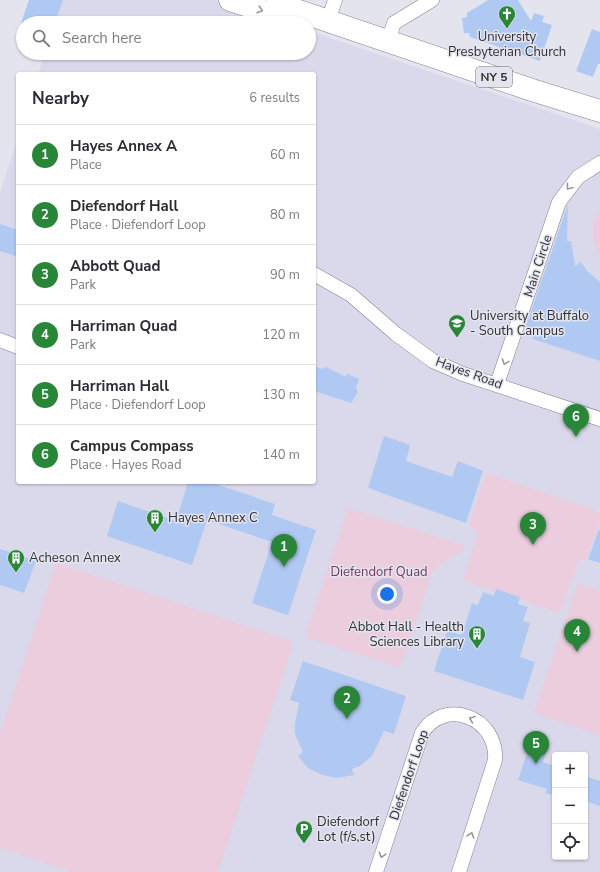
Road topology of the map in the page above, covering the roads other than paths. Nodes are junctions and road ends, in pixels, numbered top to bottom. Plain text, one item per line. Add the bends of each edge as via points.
1 (230, 0) edge
2 (335, 0) edge
3 (432, 0) edge
4 (284, 4) edge
5 (315, 16) edge
6 (316, 16) edge
7 (328, 21) junction
8 (388, 41) junction
9 (598, 114) edge
10 (600, 163) edge
11 (316, 275) edge
12 (0, 340) edge
13 (16, 346) edge
14 (497, 384) junction
15 (600, 419) edge
16 (376, 872) edge
17 (459, 872) edge

1 -> 4 main road, NY 5 via 270,13
2 - 7 street
3 - 8 street via 394,23
4 - 5 main road, NY 5
6 - 7 main road, NY 5
7 - 8 main road, NY 5
8 - 9 main road, NY 5
10 -> 14 street, Main Circle via 578,177 559,202
11 - 14 street, Hayes Road via 351,295 421,354 463,374
12 - 13 street
14 - 15 street, Hayes Road
17 -> 16 street, Diefendorf Loop via 496,753 493,739 480,722 453,715 431,722 422,733

